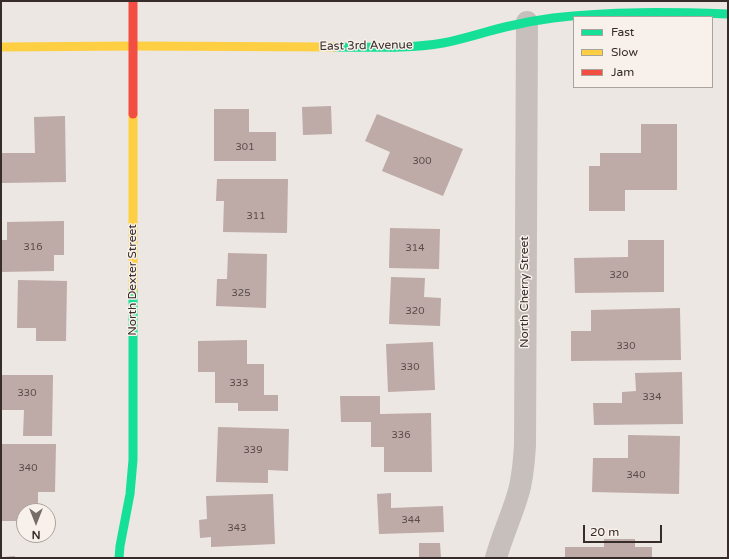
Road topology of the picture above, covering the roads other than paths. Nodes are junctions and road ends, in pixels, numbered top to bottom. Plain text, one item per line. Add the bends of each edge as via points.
1 (133, 1) edge
2 (728, 14) edge
3 (527, 22) junction
4 (133, 46) junction
5 (1, 47) edge
6 (119, 558) edge
7 (496, 558) edge

1 - 4 street, North Dexter Street
2 - 3 street, East 3rd Avenue via 588,14
3 - 4 street, East 3rd Avenue via 441,43 413,46
3 - 7 street, North Cherry Street via 524,457 518,494
4 - 5 street, East 3rd Avenue
4 - 6 street, North Dexter Street via 133,460

